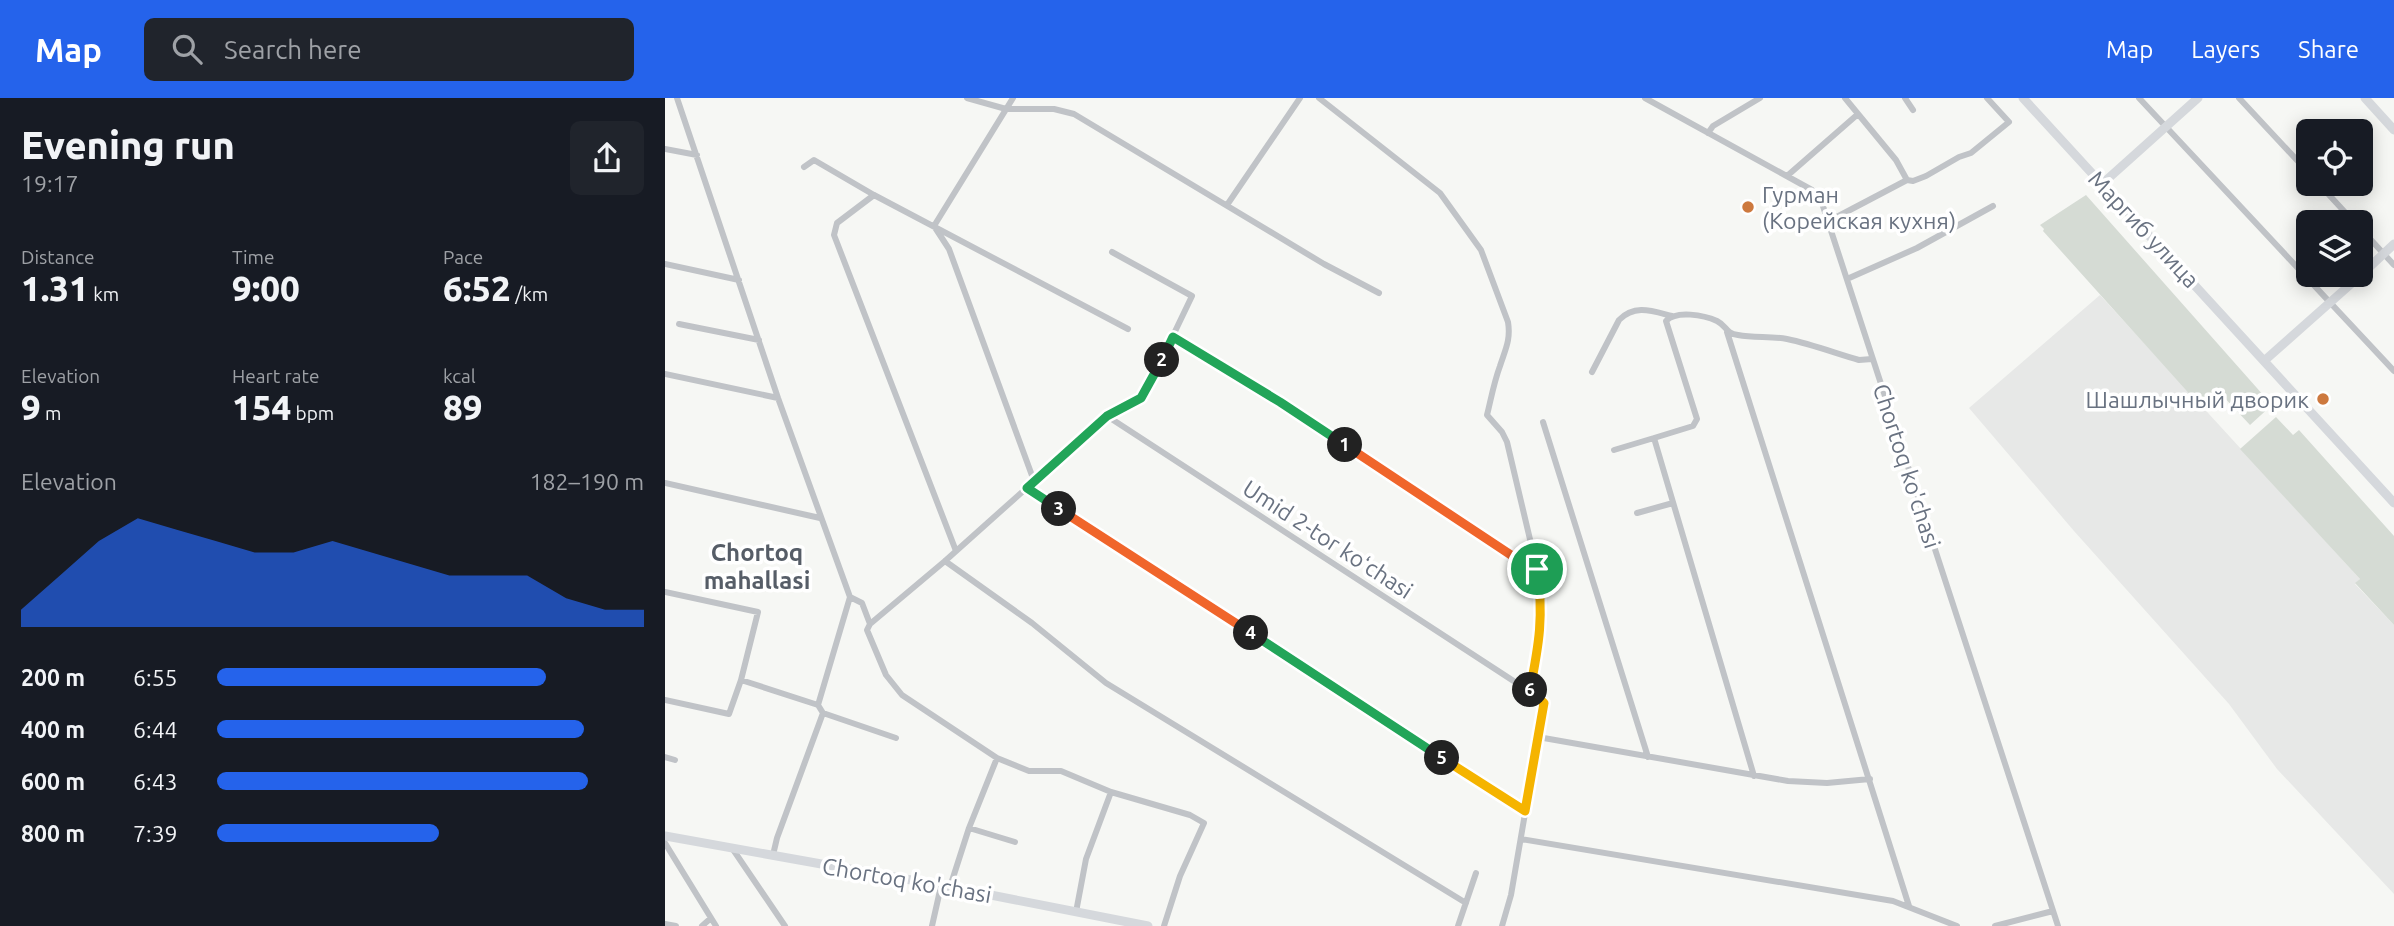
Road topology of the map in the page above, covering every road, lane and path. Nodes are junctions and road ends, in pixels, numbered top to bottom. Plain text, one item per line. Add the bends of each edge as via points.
1 (677, 98) edge
2 (967, 98) edge
3 (1013, 98) edge
4 (1300, 98) edge
5 (1319, 98) edge
6 (1645, 98) edge
7 (1761, 98) edge
8 (1845, 98) edge
9 (1905, 98) edge
10 (1987, 98) edge
11 (2023, 98) edge
12 (2139, 98) edge
13 (2198, 98) edge
14 (2239, 98) edge
15 (2365, 98) edge
16 (1006, 109) junction
17 (1913, 110) dead end
18 (1858, 114) junction
19 (2166, 127) junction
20 (2394, 130) edge
21 (1708, 133) junction
22 (665, 149) edge
23 (697, 155) junction
24 (2296, 160) edge
25 (804, 167) dead end
26 (1787, 176) junction
27 (1907, 180) junction
28 (2102, 184) junction
29 (874, 195) junction
30 (2330, 196) edge
31 (1227, 205) junction
32 (1993, 206) dead end
33 (2343, 210) edge
34 (1829, 221) junction
35 (935, 226) junction
36 (2373, 243) edge
37 (2394, 244) edge
38 (1112, 252) dead end
39 (2383, 254) junction
40 (665, 264) edge
41 (2373, 264) edge
42 (2394, 265) edge
43 (1847, 279) junction
44 (739, 280) junction
45 (2348, 287) edge
46 (1379, 293) dead end
47 (2331, 302) junction
48 (1672, 316) junction
49 (678, 324) dead end
50 (1128, 329) dead end
51 (1727, 332) junction
52 (1173, 337) junction
53 (759, 340) junction
54 (1872, 359) junction
55 (2264, 361) junction
56 (2394, 371) edge
57 (1592, 372) dead end
58 (665, 374) edge
59 (778, 398) junction
60 (1107, 416) junction
61 (1543, 422) dead end
62 (1654, 438) junction
63 (1614, 450) dead end
64 (1034, 481) junction
65 (665, 483) edge
66 (1027, 488) junction
67 (1673, 503) junction
68 (2394, 503) edge
69 (1637, 513) dead end
70 (820, 518) junction
71 (955, 551) junction
72 (945, 561) junction
73 (1537, 569) junction
74 (665, 592) edge
75 (850, 597) junction
76 (870, 624) junction
77 (741, 680) junction
78 (1529, 691) junction
79 (665, 700) edge
80 (818, 705) junction
81 (823, 713) junction
82 (1538, 737) junction
83 (896, 738) dead end
84 (665, 757) edge
85 (1648, 757) junction
86 (997, 758) junction
87 (675, 760) dead end
88 (1754, 776) junction
89 (1870, 779) junction
90 (1111, 792) junction
91 (1525, 811) junction
92 (969, 828) junction
93 (665, 836) edge
94 (1521, 839) junction
95 (1014, 842) dead end
96 (665, 843) edge
97 (732, 848) junction
98 (773, 855) junction
99 (1476, 873) dead end
100 (945, 886) junction
101 (1466, 903) junction
102 (1909, 906) junction
103 (2053, 911) junction
104 (1076, 912) junction
105 (711, 918) junction
106 (665, 924) edge
107 (676, 926) edge
108 (702, 926) edge
109 (716, 926) edge
110 (785, 926) edge
111 (932, 926) edge
112 (1149, 926) edge
113 (1164, 926) edge
114 (1458, 926) edge
115 (1502, 926) edge
116 (1957, 926) edge
117 (1995, 926) edge
118 (2058, 926) edge

1 - 23 street
2 - 16 street
3 - 16 street
4 - 31 street
5 - 73 street via 1440,193 1481,250 1510,334 1487,415 1507,442
6 - 21 street, Chortoq ko'chasi
7 - 21 street
8 - 18 street
9 - 17 street
10 - 27 street via 2009,122 1971,153 1926,176
11 - 28 street, Маргиб улица
12 - 19 street
13 - 19 street
14 - 24 street
15 - 20 street
16 - 31 street via 1054,109 1074,114
16 - 35 street
18 - 26 street
18 - 27 street
19 - 28 street
19 - 47 street
21 - 26 street, Chortoq ko'chasi
22 - 23 street
23 - 44 street
25 - 29 street via 814,160
26 - 34 street, Chortoq ko'chasi via 1817,193
27 - 34 street
28 - 55 street, Маргиб улица
29 - 35 street
29 - 71 street via 837,223 834,235
30 - 33 street
31 - 46 street
32 - 43 street via 1917,248
34 - 43 street, Chortoq ko'chasi
35 - 50 street
35 - 64 street via 949,249
36 - 39 street
37 - 39 street
38 - 52 street via 1192,296
39 - 41 street
39 - 42 street
40 - 44 street
43 - 54 street, Chortoq ko'chasi
44 - 53 street
45 - 47 street
47 - 55 street
47 - 56 street
48 - 51 street via 1715,321
48 - 57 street via 1641,309 1626,314
48 - 62 street via 1666,325 1697,419 1693,426
49 - 53 street
51 - 54 street via 1786,339 1859,360
51 - 89 street
52 - 60 street via 1145,394
52 - 73 street
53 - 59 street
54 - 103 street, Chortoq ko'chasi
55 - 68 street, Маргиб улица
58 - 59 street
59 - 70 street
60 - 64 street
60 - 78 street, Umid 2-tor koʻchasi
61 - 85 street
62 - 63 street
62 - 67 street
64 - 66 street
65 - 70 street
66 - 71 street
66 - 91 street
67 - 69 street
67 - 88 street
70 - 75 street
71 - 72 street
72 - 76 street
72 - 101 street via 1106,683
73 - 78 street via 1540,641
74 - 77 street via 758,612
75 - 76 street via 862,603
75 - 80 street
76 - 86 street via 867,630 880,665 902,695
77 - 79 street via 729,714
77 - 80 street
78 - 82 street via 1543,701
80 - 81 street
81 - 83 street
81 - 98 street
82 - 85 street
82 - 91 street
84 - 87 street
85 - 88 street
86 - 90 street via 1029,771 1061,771
86 - 92 street
88 - 89 street via 1828,783
89 - 102 street
90 - 104 street via 1086,859
90 - 113 street via 1204,823
91 - 94 street
92 - 95 street
92 - 100 street
93 - 97 street, Chortoq ko'chasi
94 - 102 street
94 - 115 street
96 - 105 street
97 - 98 street, Chortoq ko'chasi
97 - 110 street
98 - 100 street, Chortoq ko'chasi
99 - 101 street
100 - 104 street, Chortoq ko'chasi
100 - 111 street
101 - 114 street
102 - 116 street
103 - 117 street
103 - 118 street, Chortoq ko'chasi
104 - 112 street, Chortoq ko'chasi
105 - 108 street
105 - 109 street
106 - 107 street

